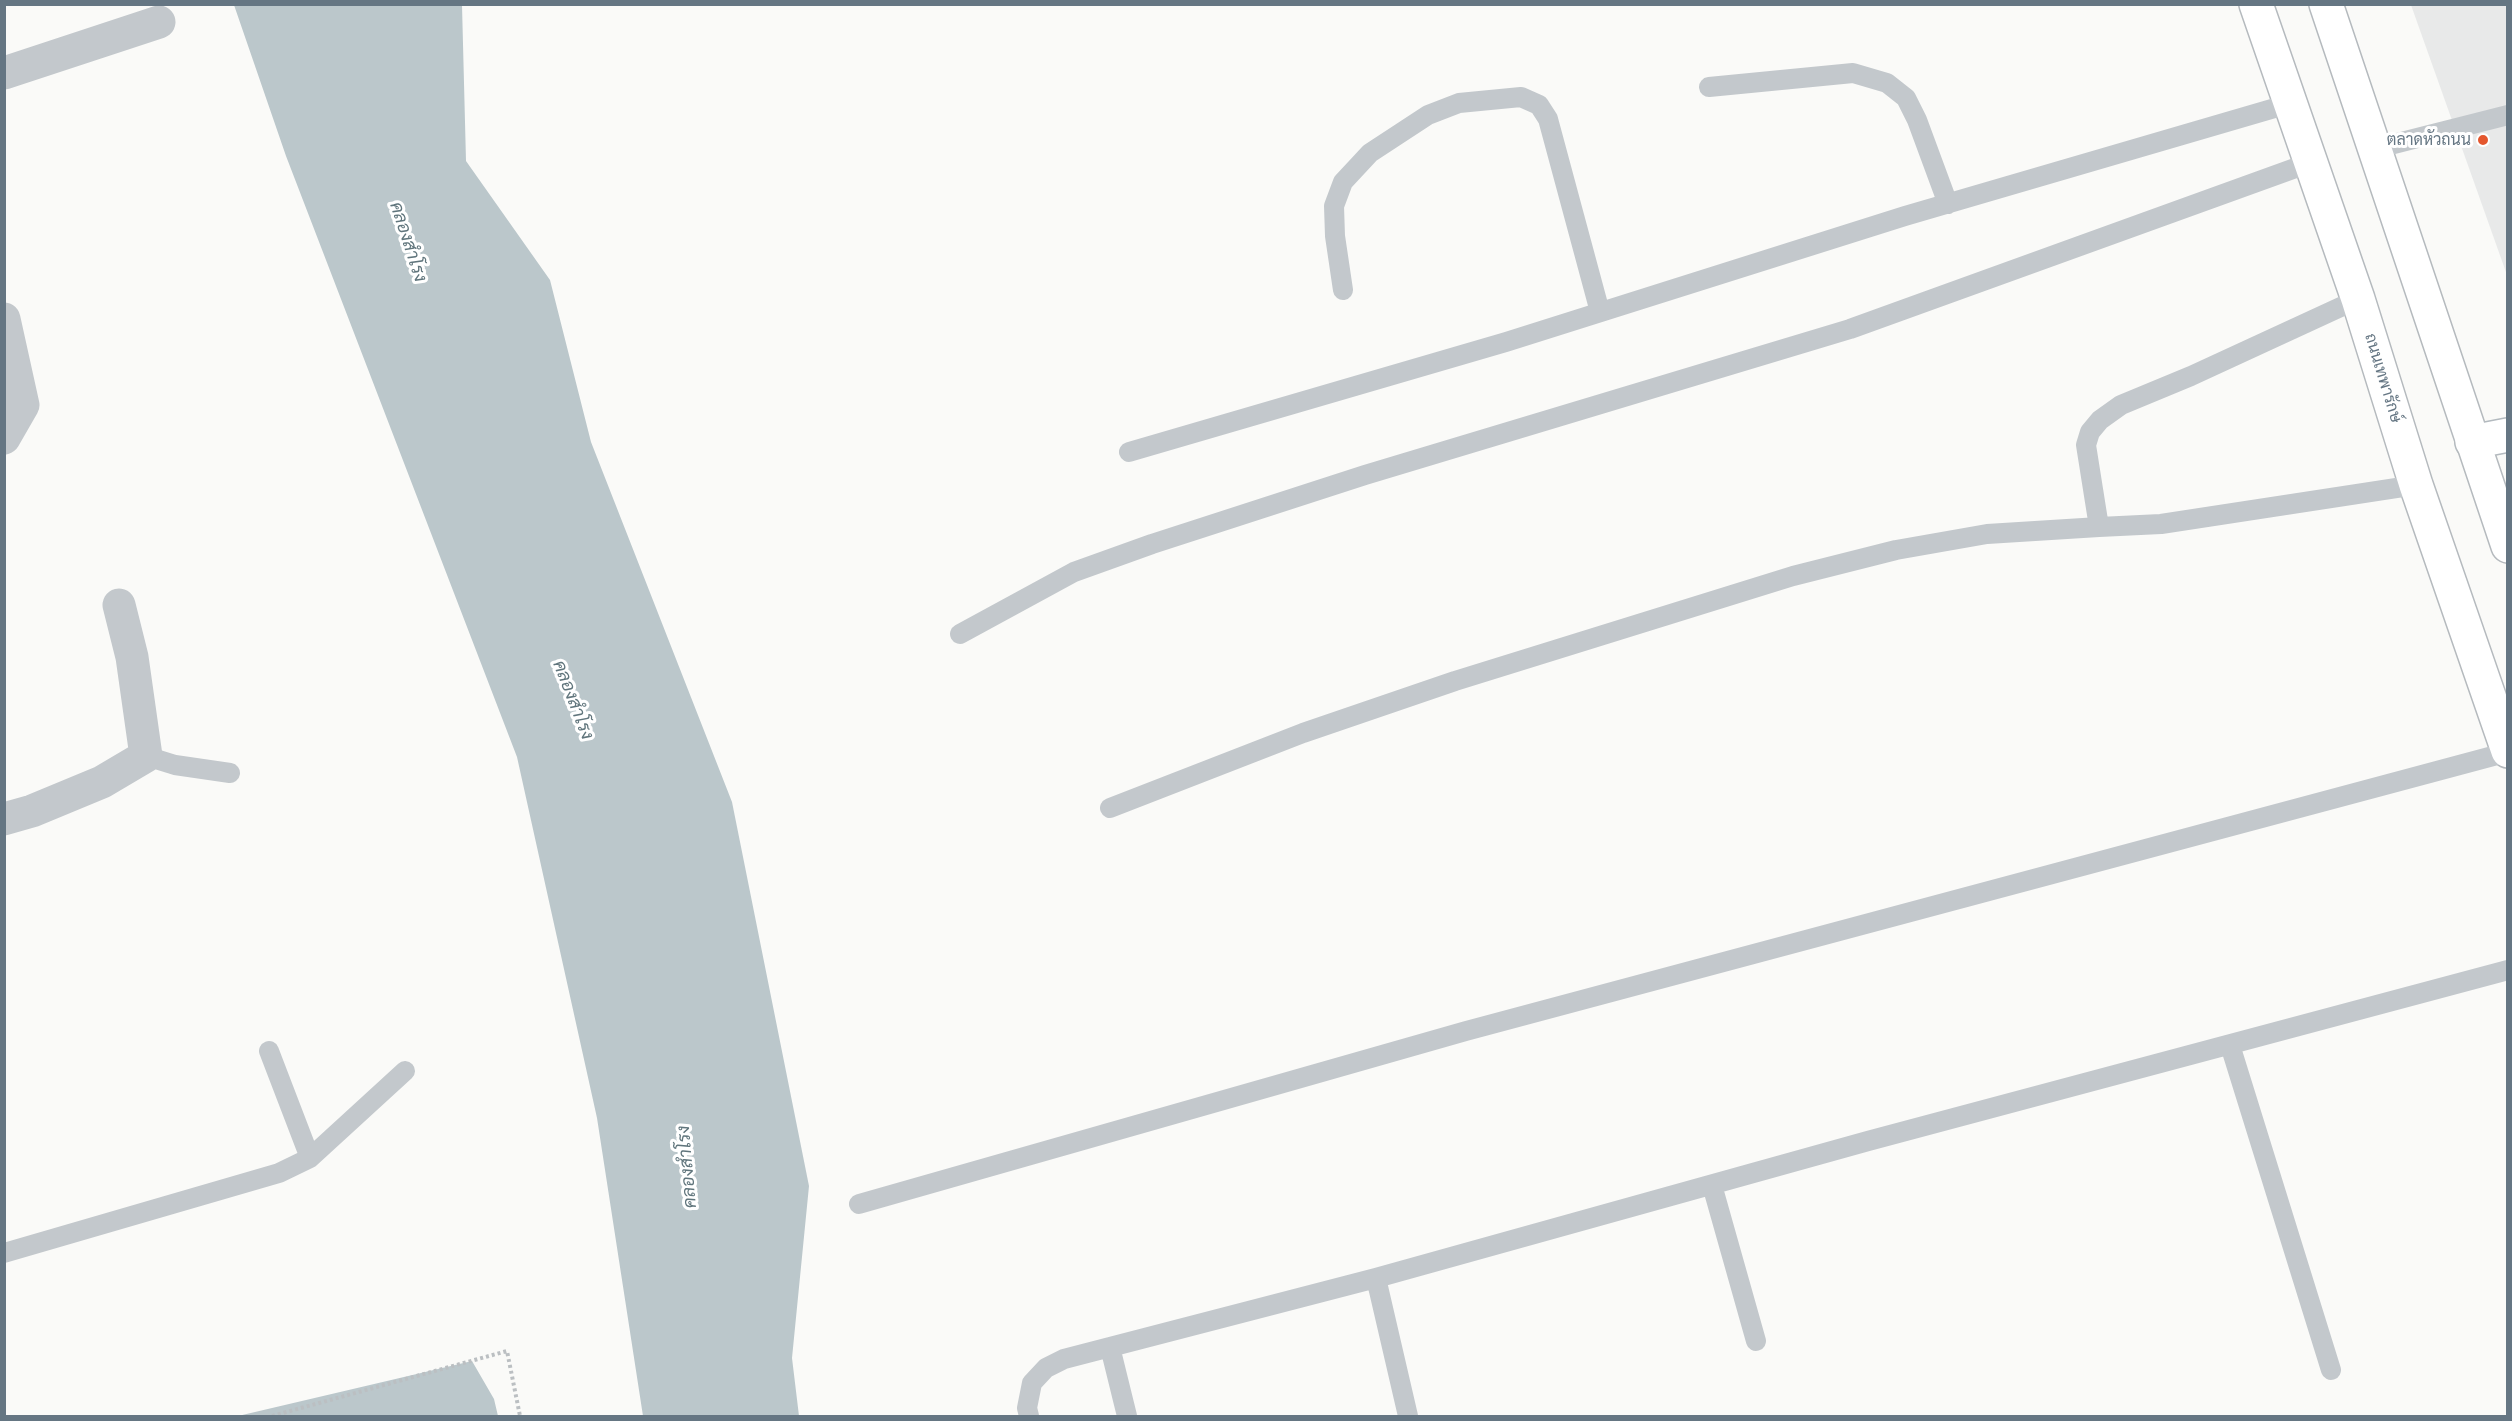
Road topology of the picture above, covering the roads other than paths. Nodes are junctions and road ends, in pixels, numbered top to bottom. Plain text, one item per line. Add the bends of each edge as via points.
1 (2256, 4) edge
2 (2326, 4) edge
3 (159, 22) dead end
4 (4, 73) edge
5 (1709, 87) dead end
6 (2292, 104) junction
7 (2508, 115) edge
8 (2374, 149) junction
9 (2312, 162) junction
10 (1948, 204) junction
11 (1343, 290) dead end
12 (2358, 299) junction
13 (1600, 312) junction
14 (4, 319) edge
15 (2508, 435) edge
16 (4, 438) edge
17 (2472, 442) junction
18 (1129, 452) dead end
19 (2416, 485) junction
20 (2099, 527) junction
21 (2508, 546) edge
22 (119, 606) dead end
23 (960, 634) dead end
24 (2508, 752) edge
25 (146, 756) junction
26 (230, 773) dead end
27 (1110, 808) dead end
28 (4, 819) edge
29 (2508, 970) edge
30 (2230, 1045) junction
31 (269, 1051) dead end
32 (405, 1071) dead end
33 (310, 1158) junction
34 (1712, 1185) junction
35 (859, 1204) dead end
36 (4, 1252) edge
37 (1376, 1278) junction
38 (1756, 1341) dead end
39 (1110, 1347) junction
40 (2331, 1370) dead end
41 (1029, 1416) edge
42 (1127, 1416) edge
43 (1408, 1416) edge

1 - 6 main road, ถนนเทพารักษ์
2 - 8 main road
3 - 4 street
5 - 10 lane via 1853,73 1887,83 1910,105
6 - 9 main road, ถนนเทพารักษ์
6 - 10 lane
7 - 8 lane
8 - 17 main road
9 - 12 main road, ถนนเทพารักษ์
9 - 23 lane via 1850,329 1141,548 1074,572
10 - 13 lane
11 - 13 lane via 1334,206 1343,182 1370,153 1428,115 1459,103 1521,97 1539,105 1548,119
12 - 19 main road, ถนนเทพารักษ์
12 - 20 lane via 2121,405 2100,420 2086,445
13 - 18 lane
14 - 16 street via 23,405
15 - 17 main road
17 - 21 main road
19 - 20 lane via 2161,524
19 - 24 main road, ถนนเทพารักษ์
20 - 27 lane via 1976,536 1896,550 1793,576 1314,729
22 - 25 street via 132,657
24 - 35 lane via 1466,1031
25 - 26 lane via 175,765
25 - 28 street via 102,782
29 - 30 lane
30 - 34 lane
30 - 40 lane
31 - 33 lane
32 - 33 lane
33 - 36 lane via 279,1173
34 - 37 lane
34 - 38 lane
37 - 39 lane
37 - 43 lane
39 - 41 lane via 1046,1368 1032,1383
39 - 42 lane

